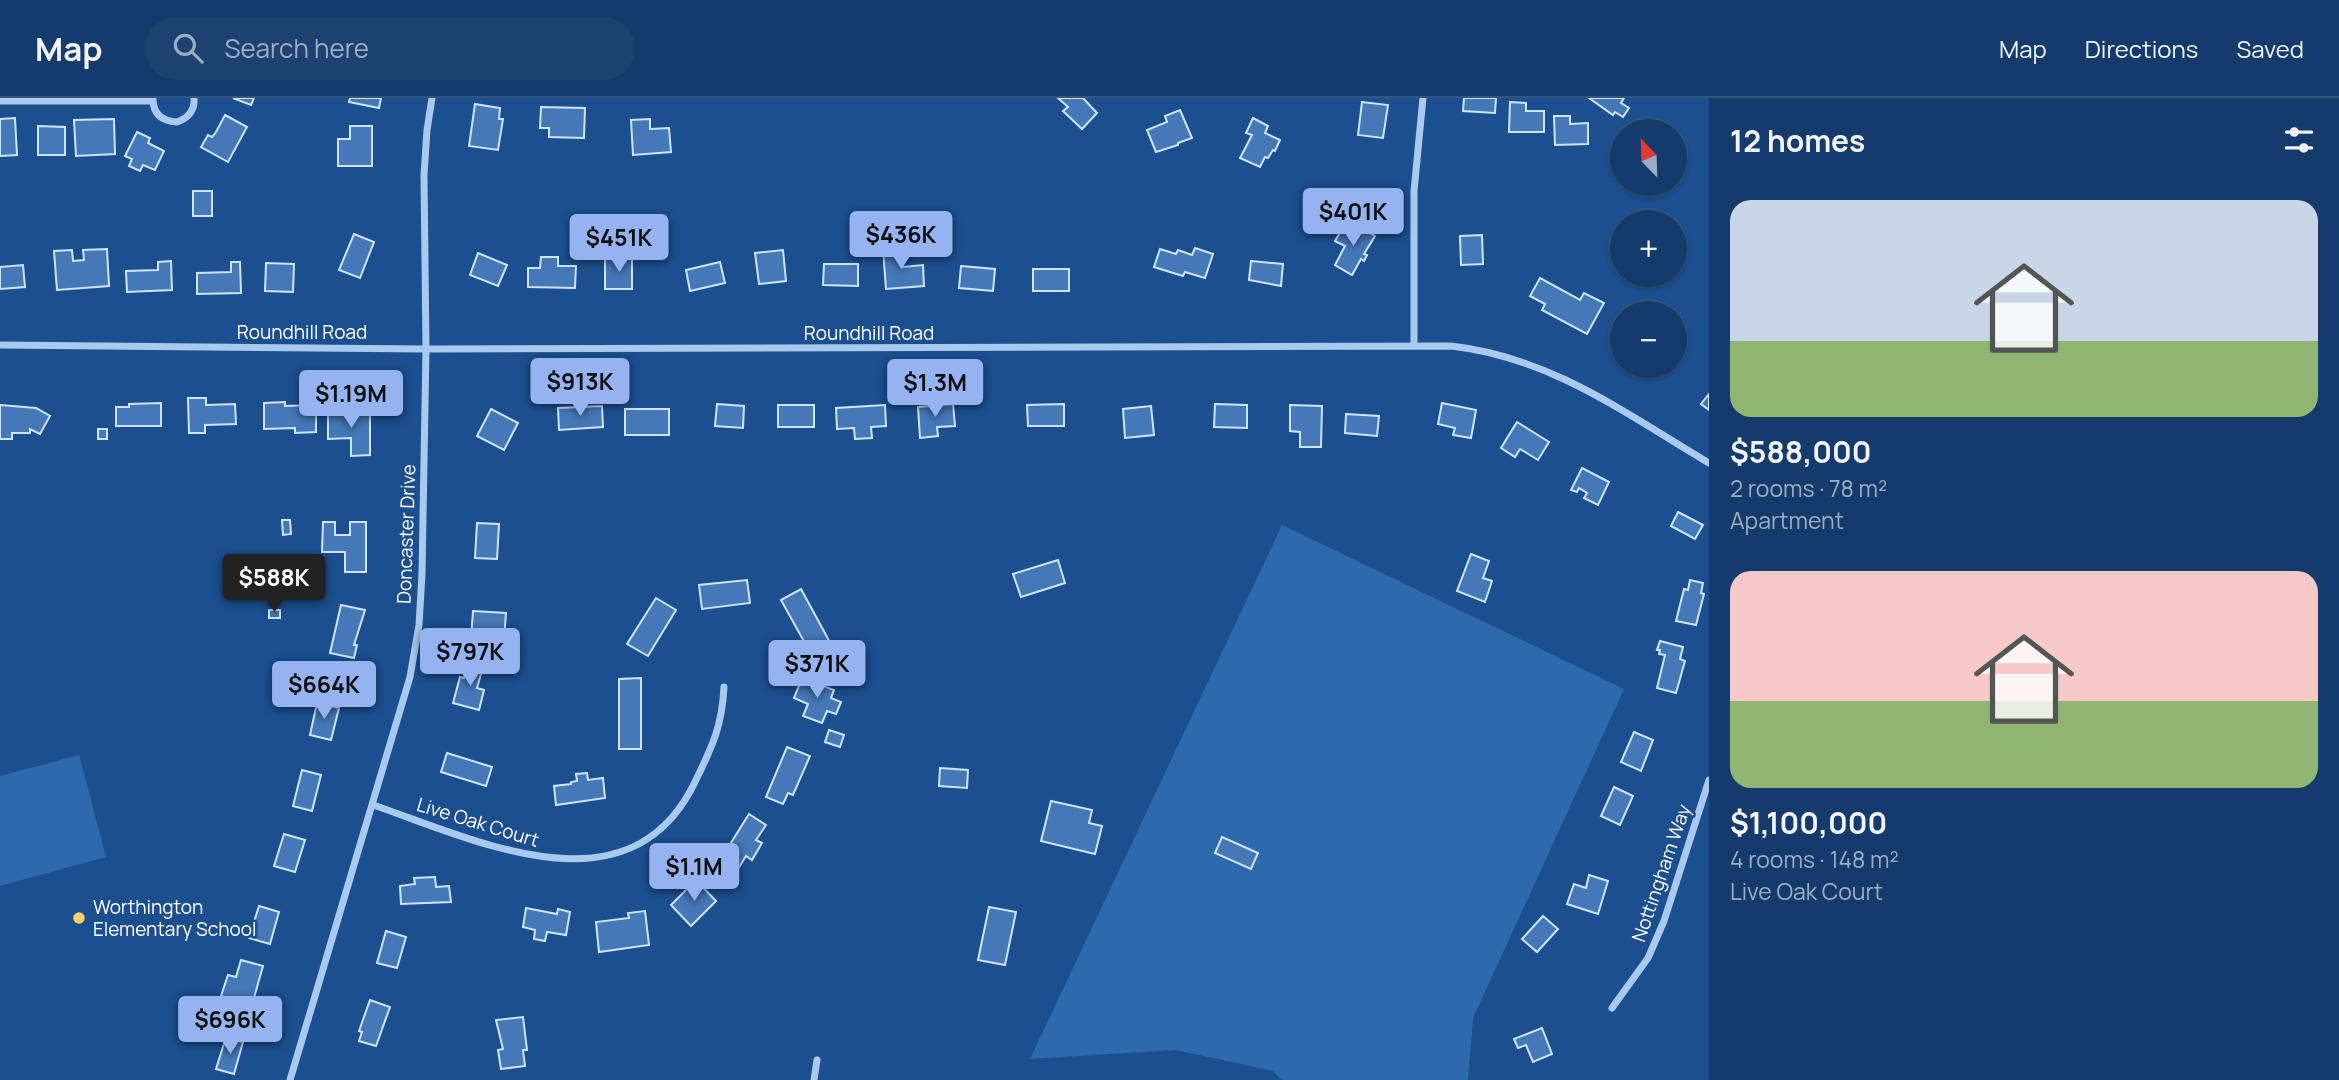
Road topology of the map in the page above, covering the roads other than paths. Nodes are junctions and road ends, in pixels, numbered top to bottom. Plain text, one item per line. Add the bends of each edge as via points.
1 (194, 98) edge
2 (432, 98) edge
3 (1423, 98) edge
4 (153, 99) edge
5 (0, 101) edge
6 (1414, 344) junction
7 (0, 345) edge
8 (426, 349) junction
9 (1709, 463) edge
10 (724, 687) dead end
11 (1709, 780) edge
12 (373, 805) junction
13 (1612, 1008) dead end
14 (817, 1060) dead end
15 (290, 1080) edge
16 (814, 1080) edge

1 - 4 street via 190,114 177,122 162,118
2 - 8 street, Doncaster Drive via 424,175
3 - 6 street via 1414,191
4 - 5 street
6 - 8 street, Roundhill Road
6 - 9 street, Roundhill Road via 1481,349 1545,369
7 - 8 street, Roundhill Road
8 - 12 street, Doncaster Drive via 419,625 410,677
10 - 12 street, Live Oak Court via 718,733 690,793 657,833 606,857 576,860 529,855
11 - 13 street, Nottingham Way via 1664,921 1648,958
12 - 15 street, Doncaster Drive
14 - 16 street

